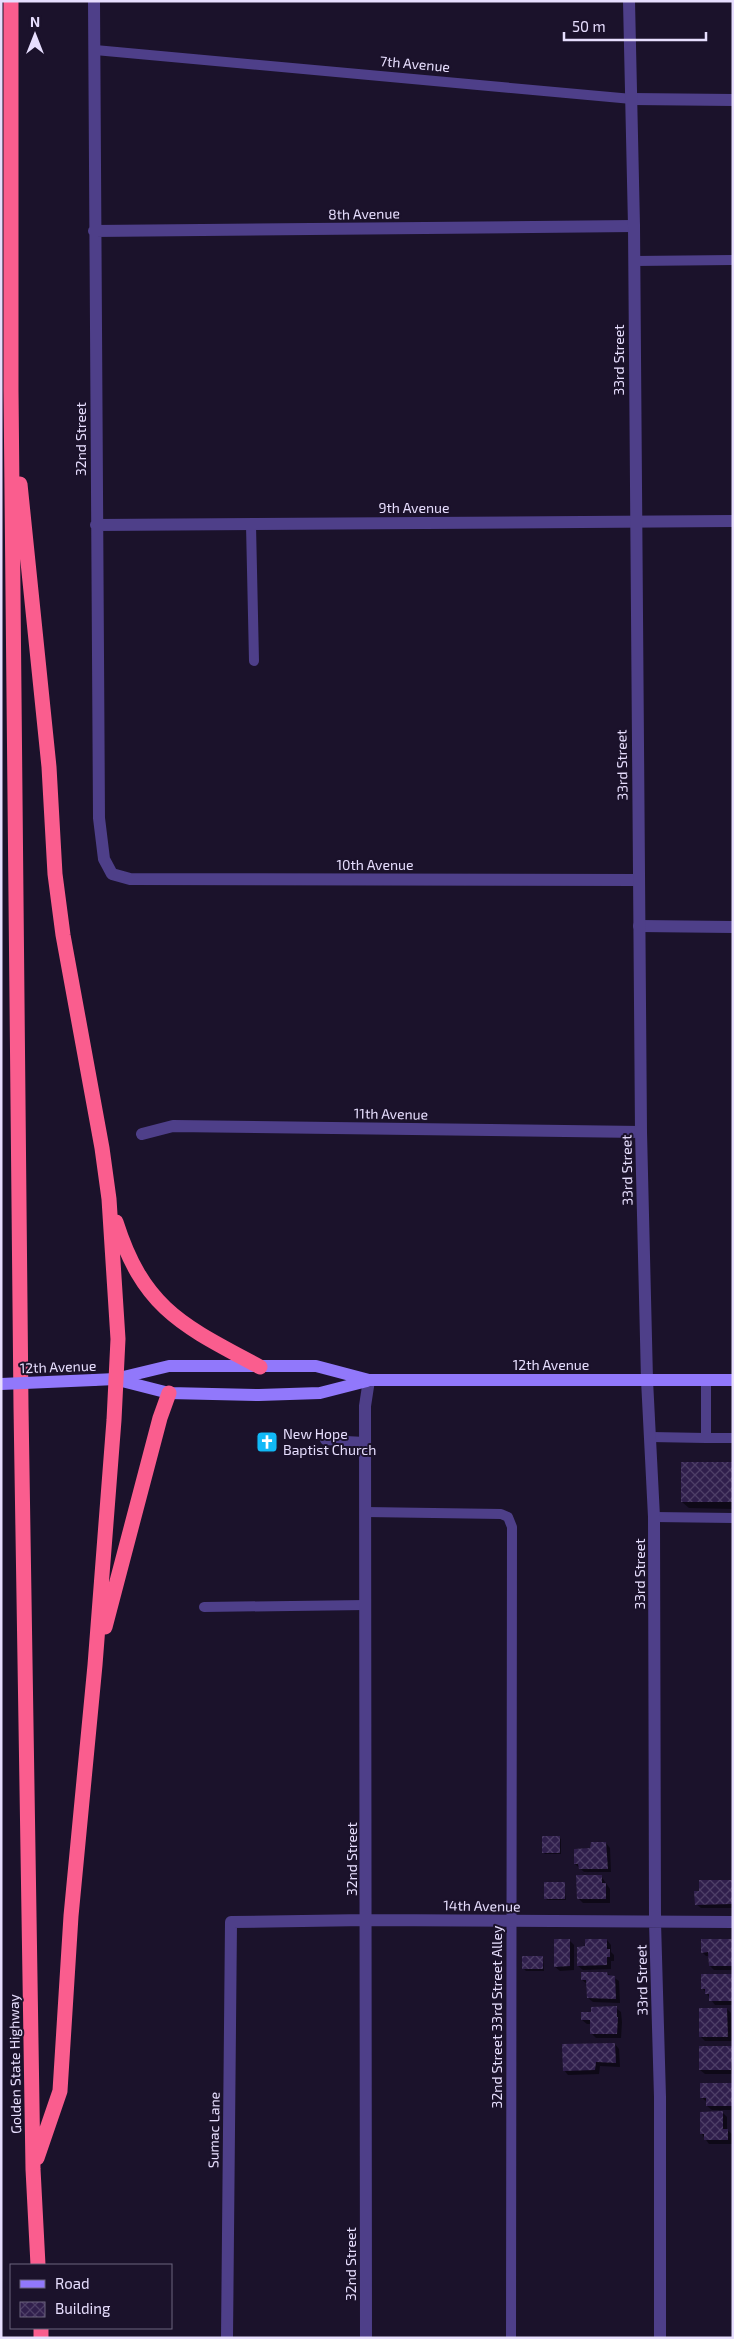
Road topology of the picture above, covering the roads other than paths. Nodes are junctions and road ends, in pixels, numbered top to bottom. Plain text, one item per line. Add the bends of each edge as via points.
1 (10, 1) edge
2 (94, 1) edge
3 (630, 1) edge
4 (95, 50) junction
5 (632, 99) junction
6 (733, 100) edge
7 (634, 226) junction
8 (94, 231) junction
9 (733, 260) edge
10 (634, 261) junction
11 (10, 390) junction
12 (635, 521) junction
13 (733, 521) edge
14 (251, 525) junction
15 (96, 526) junction
16 (254, 661) dead end
17 (112, 874) joint
18 (639, 880) junction
19 (639, 926) junction
20 (733, 927) edge
21 (640, 1132) junction
22 (142, 1134) dead end
23 (109, 1199) junction
24 (260, 1367) junction
25 (115, 1379) junction
26 (369, 1380) junction
27 (647, 1380) junction
28 (706, 1380) junction
29 (733, 1380) edge
30 (1, 1384) edge
31 (169, 1393) junction
32 (652, 1437) junction
33 (706, 1438) junction
34 (733, 1438) edge
35 (325, 1440) dead end
36 (365, 1442) junction
37 (366, 1512) junction
38 (654, 1518) junction
39 (733, 1518) edge
40 (366, 1605) junction
41 (204, 1607) dead end
42 (95, 1665) junction
43 (367, 1920) junction
44 (231, 1922) joint
45 (510, 1922) junction
46 (656, 1922) junction
47 (733, 1922) edge
48 (33, 2169) junction
49 (38, 2264) edge
50 (227, 2338) edge
51 (366, 2338) edge
52 (511, 2338) edge
53 (660, 2338) edge

1 - 11 highway, Golden State Highway
2 - 4 street, 32nd Street
3 - 5 street, 33rd Street
4 - 5 lane, 7th Avenue
4 - 8 street, 32nd Street
5 - 6 street, 7th Avenue
5 - 7 street, 33rd Street
7 - 8 street, 8th Avenue
7 - 10 street, 33rd Street
8 - 15 street, 32nd Street
9 - 10 lane
10 - 12 street, 33rd Street
11 - 23 highway via 49,766 55,874
11 - 48 highway, Golden State Highway
12 - 13 street, 9th Avenue
12 - 14 street, 9th Avenue
12 - 18 street, 33rd Street
14 - 15 street, 9th Avenue
14 - 16 lane
15 - 17 street, 32nd Street via 99,818 104,859
17 - 18 street, 10th Avenue via 130,879
18 - 19 street, 33rd Street
19 - 20 street
19 - 21 street, 33rd Street
21 - 22 street, 11th Avenue via 173,1126
21 - 27 street, 33rd Street
23 - 24 highway via 136,1273 155,1298 196,1333
23 - 25 highway via 118,1339
24 - 25 main road, 12th Avenue via 169,1366
24 - 26 main road, 12th Avenue via 316,1366
25 - 30 main road, 12th Avenue, bridge
25 - 31 main road, 12th Avenue
25 - 42 highway
26 - 27 main road, 12th Avenue
26 - 31 main road, 12th Avenue via 320,1393
26 - 36 street, 32nd Street
27 - 28 main road, 12th Avenue
27 - 32 street, 33rd Street
28 - 29 main road, 12th Avenue
28 - 33 lane
31 - 42 highway
32 - 33 lane
32 - 38 street, 33rd Street
33 - 34 lane
35 - 36 lane
36 - 37 street, 32nd Street
37 - 40 street, 32nd Street
37 - 45 lane, 32nd Street 33rd Street Alley via 501,1514 508,1517 512,1527
38 - 39 lane
38 - 46 street, 33rd Street
40 - 41 lane
40 - 43 street, 32nd Street
42 - 48 highway via 71,1916 60,2091
43 - 44 street, 14th Avenue
43 - 45 street, 14th Avenue
43 - 51 street, 32nd Street
44 - 50 street, Sumac Lane
45 - 46 street, 14th Avenue
45 - 52 lane, 32nd Street 33rd Street Alley
46 - 47 street, 14th Avenue
46 - 53 street, 33rd Street
48 - 49 highway, Golden State Highway

